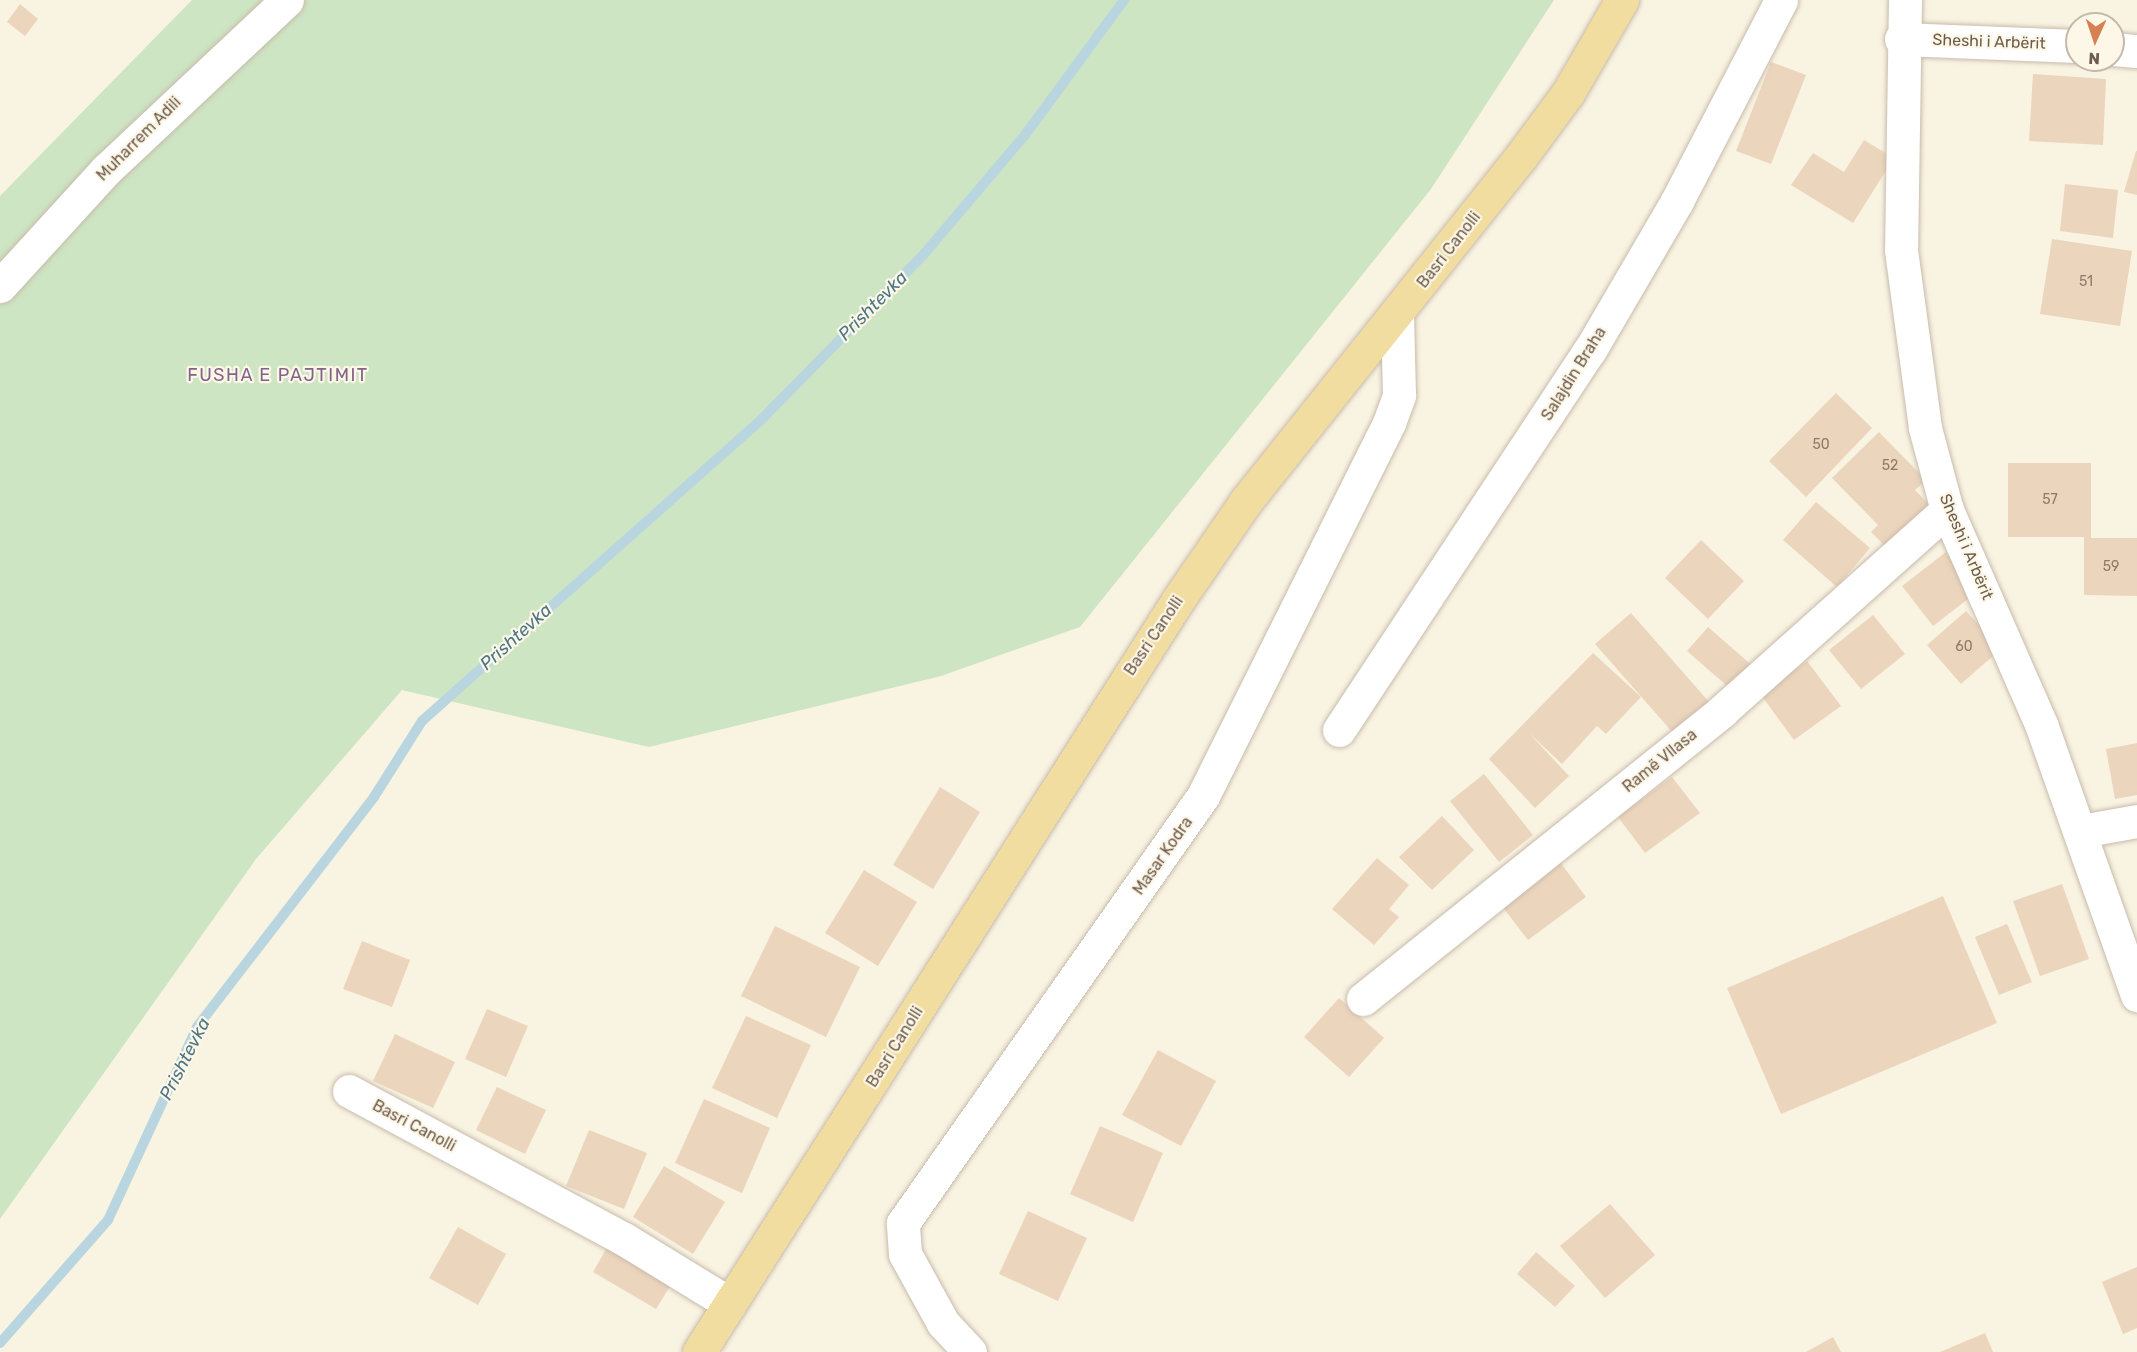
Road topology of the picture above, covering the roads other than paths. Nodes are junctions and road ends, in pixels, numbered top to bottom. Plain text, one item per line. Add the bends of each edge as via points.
1 (287, 0) edge
2 (1622, 0) edge
3 (1781, 0) edge
4 (1905, 0) edge
5 (1901, 39) junction
6 (2065, 46) edge
7 (0, 286) edge
8 (1397, 315) junction
9 (1947, 510) junction
10 (1339, 730) dead end
11 (2137, 822) edge
12 (2081, 831) junction
13 (2137, 995) edge
14 (1363, 999) dead end
15 (348, 1091) dead end
16 (730, 1304) junction
17 (699, 1352) edge
18 (970, 1352) edge

1 - 7 street, Muharrem Adili via 106,170
2 - 8 main road, Basri Canolli via 1568,93
3 - 10 street, Salajdin Braha via 1677,201 1590,350
4 - 5 street, Sheshi i Arbërit
5 - 6 street, Sheshi i Arbërit
5 - 9 street, Sheshi i Arbërit via 1901,250 1925,428
8 - 16 main road, Basri Canolli via 1246,501 1178,600
8 - 18 street, Masar Kodra via 1399,395 1389,423 1203,796 903,1222 905,1254 943,1323
9 - 12 street, Sheshi i Arbërit via 2041,724
9 - 14 street, Ramë Vllasa via 1722,711
11 - 12 street
12 - 13 street, Sheshi i Arbërit
15 - 16 street, Basri Canolli via 624,1239
16 - 17 main road, Basri Canolli

